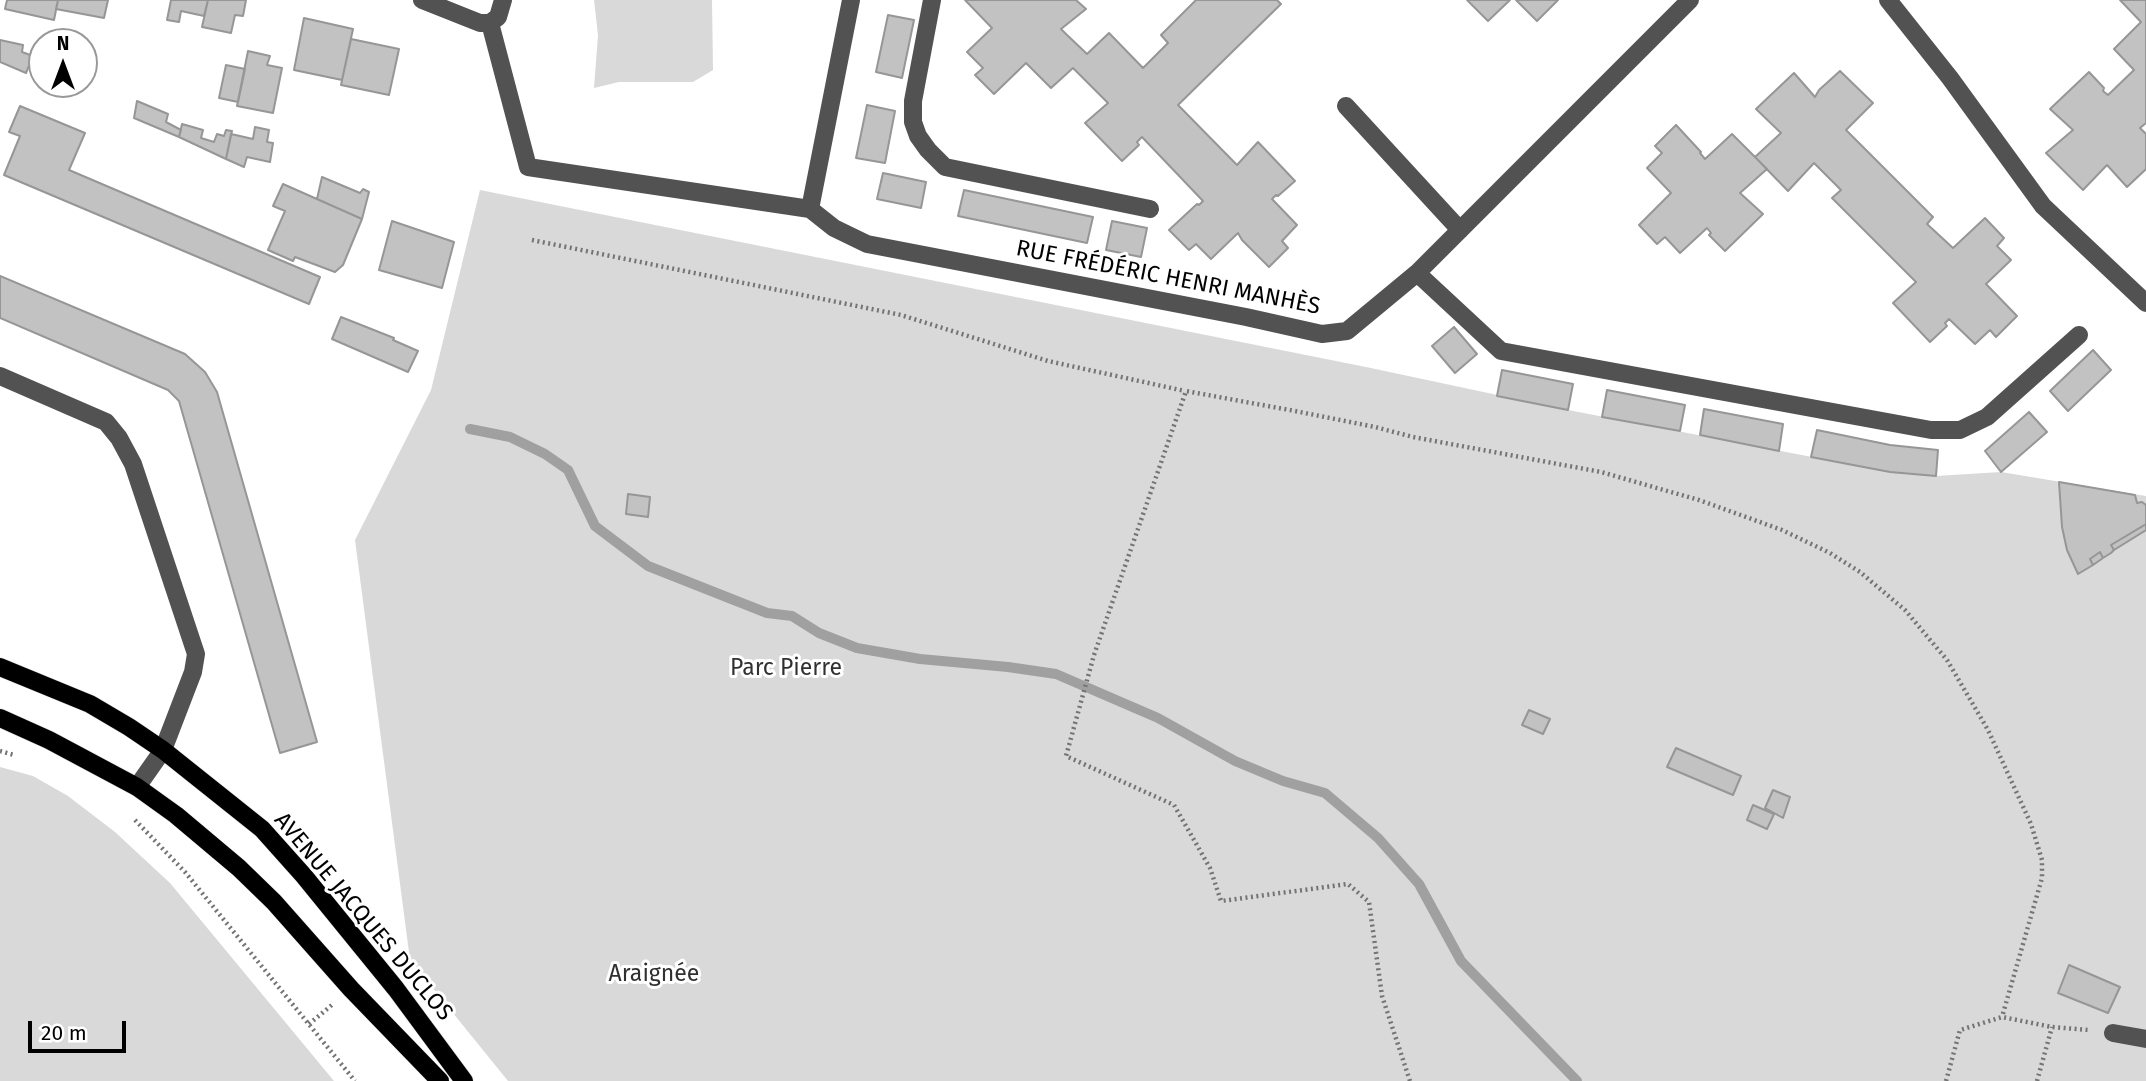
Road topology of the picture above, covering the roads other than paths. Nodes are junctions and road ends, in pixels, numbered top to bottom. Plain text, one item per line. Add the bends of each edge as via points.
1 (422, 0) edge
2 (503, 0) edge
3 (851, 0) edge
4 (932, 0) edge
5 (1690, 0) edge
6 (1888, 0) edge
7 (490, 23) junction
8 (1346, 106) dead end
9 (810, 209) junction
10 (1150, 209) dead end
11 (1460, 230) junction
12 (1417, 273) junction
13 (2146, 303) edge
14 (2080, 335) dead end
15 (0, 376) edge
16 (0, 667) edge
17 (0, 718) edge
18 (163, 750) junction
19 (137, 787) junction
20 (2113, 1032) road end
21 (2146, 1039) edge
22 (440, 1081) edge
23 (464, 1081) edge

1 - 7 street
2 - 7 street via 498,17
3 - 9 street
4 - 10 street via 913,122 928,150 945,167
5 - 11 street, RUE FRÉDÉRIC HENRI MANHÈS
6 - 13 street via 2043,206
7 - 9 street, RUE FRÉDÉRIC HENRI MANHÈS via 528,167
8 - 11 street
9 - 12 street, RUE FRÉDÉRIC HENRI MANHÈS via 867,244 1322,334 1347,331
11 - 12 street, RUE FRÉDÉRIC HENRI MANHÈS
12 - 14 street via 1501,351 1931,430 1960,430 1987,417
15 - 18 street via 106,422 133,464 196,654
16 - 18 main road, AVENUE JACQUES DUCLOS via 90,704
17 - 19 main road
18 - 19 street
18 - 23 main road, AVENUE JACQUES DUCLOS via 262,829 397,989
19 - 22 main road via 256,885
20 - 21 street

